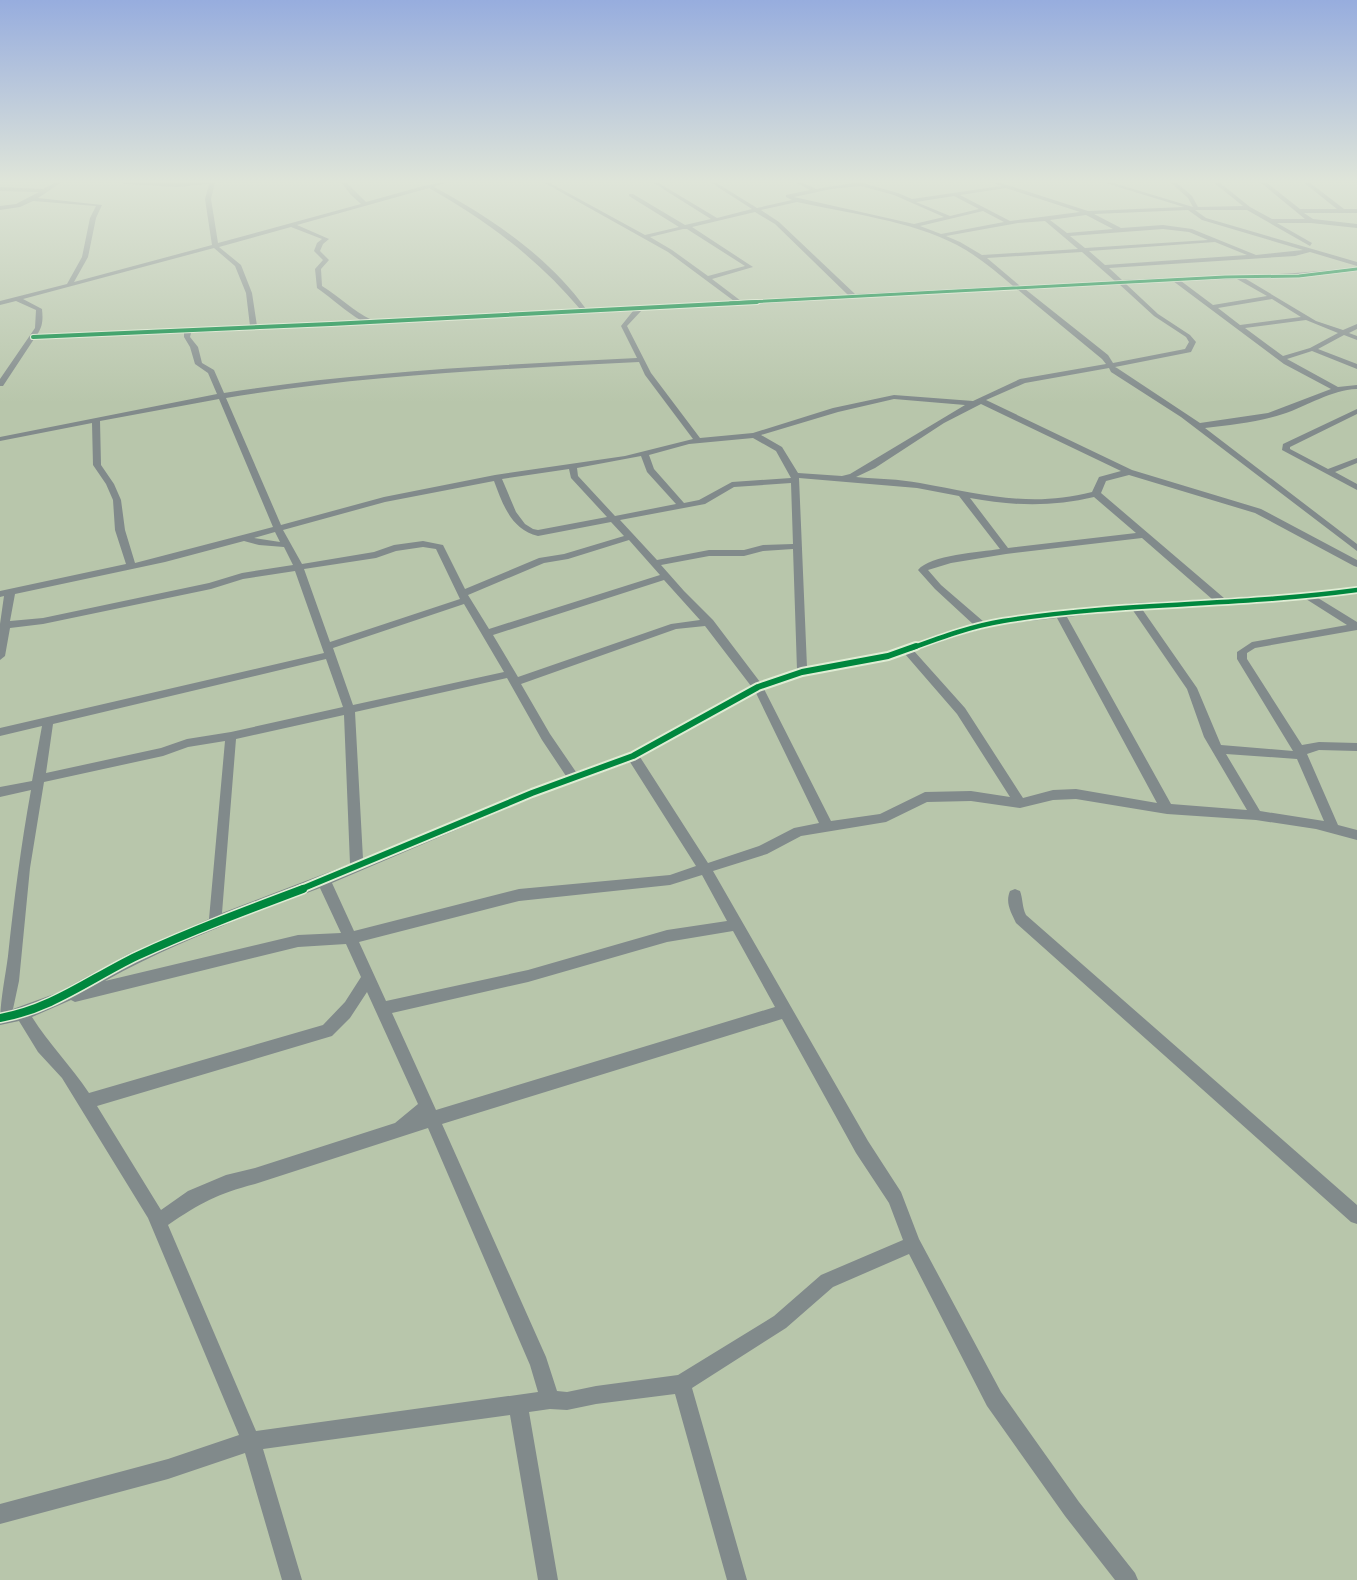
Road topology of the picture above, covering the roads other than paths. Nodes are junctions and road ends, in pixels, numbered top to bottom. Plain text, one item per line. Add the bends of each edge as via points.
1 (85, 256) edge
2 (179, 256) edge
3 (227, 256) edge
4 (322, 256) edge
5 (532, 256) edge
6 (676, 256) edge
7 (732, 256) edge
8 (811, 256) edge
9 (999, 256) edge
10 (1090, 256) edge
11 (1253, 256) edge
12 (1276, 256) edge
13 (1332, 256) edge
14 (981, 257) joint
15 (1256, 257) junction
16 (1357, 264) edge
17 (1104, 267) junction
18 (1357, 269) edge
19 (1238, 277) junction
20 (707, 278) junction
21 (1174, 279) junction
22 (1121, 282) junction
23 (69, 285) junction
24 (1020, 288) junction
25 (854, 297) junction
26 (1274, 297) junction
27 (17, 299) junction
28 (738, 301) junction
29 (0, 303) edge
30 (642, 307) junction
31 (1212, 307) junction
32 (583, 309) junction
33 (1309, 318) junction
34 (371, 323) junction
35 (1357, 326) edge
36 (1237, 327) junction
37 (254, 329) junction
38 (188, 332) junction
39 (1344, 332) junction
40 (33, 337) junction
41 (1357, 338) edge
42 (1312, 349) junction
43 (1282, 358) junction
44 (641, 360) junction
45 (1111, 366) junction
46 (1357, 367) edge
47 (10, 371) junction
48 (0, 373) edge
49 (0, 384) edge
50 (1357, 387) edge
51 (1337, 389) junction
52 (222, 397) junction
53 (919, 398) junction
54 (979, 402) junction
55 (1357, 411) edge
56 (954, 416) junction
57 (96, 421) junction
58 (1197, 426) junction
59 (754, 435) junction
60 (0, 439) edge
61 (698, 441) junction
62 (644, 453) junction
63 (1357, 460) edge
64 (573, 466) junction
65 (1129, 472) junction
66 (1327, 472) junction
67 (796, 477) junction
68 (497, 478) junction
69 (843, 479) junction
70 (1357, 487) edge
71 (962, 494) junction
72 (1096, 494) junction
73 (681, 505) junction
74 (615, 518) junction
75 (277, 527) junction
76 (1143, 535) junction
77 (240, 537) junction
78 (630, 537) junction
79 (287, 545) junction
80 (798, 546) junction
81 (1357, 548) edge
82 (1006, 551) junction
83 (654, 562) junction
84 (1357, 564) edge
85 (131, 566) junction
86 (299, 567) junction
87 (666, 576) junction
88 (1357, 590) edge
89 (5, 593) edge
90 (1308, 596) junction
91 (464, 597) junction
92 (1220, 600) junction
93 (693, 606) junction
94 (1135, 606) junction
95 (1060, 614) junction
96 (709, 622) junction
97 (5, 624) junction
98 (675, 626) junction
99 (982, 626) junction
100 (1357, 627) edge
101 (487, 633) junction
102 (908, 650) junction
103 (328, 651) junction
104 (0, 656) edge
105 (802, 672) junction
106 (513, 678) junction
107 (758, 687) junction
108 (349, 709) junction
109 (48, 722) junction
110 (0, 732) edge
111 (231, 736) junction
112 (1357, 747) edge
113 (1216, 749) junction
114 (1301, 754) junction
115 (633, 756) junction
116 (573, 777) junction
117 (39, 781) junction
118 (0, 792) edge
119 (1020, 803) junction
120 (1167, 809) junction
121 (1256, 815) junction
122 (826, 826) junction
123 (1334, 829) junction
124 (1357, 835) edge
125 (357, 867) junction
126 (705, 869) junction
127 (324, 881) junction
128 (1015, 895) dead end
129 (215, 922) junction
130 (737, 926) junction
131 (350, 938) junction
132 (367, 978) junction
133 (62, 998) junction
134 (381, 1009) junction
135 (786, 1011) junction
136 (22, 1014) junction
137 (2, 1017) edge
138 (85, 1101) junction
139 (430, 1114) junction
140 (1357, 1216) edge
141 (158, 1222) junction
142 (913, 1244) junction
143 (681, 1384) junction
144 (550, 1400) junction
145 (518, 1405) junction
146 (251, 1442) junction
147 (0, 1514) edge
148 (292, 1580) edge
149 (548, 1580) edge
150 (737, 1580) edge
151 (1128, 1580) edge

1 - 23 street
2 - 23 street
3 - 37 street via 238,265 249,293
4 - 34 street via 326,260 318,269 319,287
5 - 32 street
6 - 20 street
7 - 20 street via 750,267
8 - 25 street
9 - 14 street
10 - 17 street
11 - 15 street
12 - 15 street
13 - 16 street
14 - 24 street
15 - 17 street
17 - 22 street
18 - 19 street
19 - 21 street
19 - 26 street
20 - 28 street
21 - 22 street
21 - 31 street
22 - 24 street
22 - 45 street via 1155,315 1193,342 1192,347 1181,352
23 - 27 street
24 - 25 street
24 - 45 street
25 - 28 street
26 - 31 street
26 - 33 street
27 - 29 street
27 - 40 street via 40,312
28 - 30 street
30 - 32 street
30 - 44 street via 624,326
31 - 36 street
32 - 34 street
33 - 36 street
33 - 39 street
34 - 37 street
35 - 39 street
36 - 43 street
37 - 38 street
38 - 40 street
38 - 52 street via 199,364 211,372
39 - 41 street
39 - 42 street
40 - 47 street
42 - 43 street
42 - 46 street
43 - 51 street
44 - 52 street via 326,381
44 - 61 street
45 - 54 street via 1023,381
45 - 58 street
47 - 48 street
47 - 49 street
50 - 51 street
51 - 58 street via 1251,420
52 - 57 street
52 - 75 street
53 - 54 street
53 - 56 street
53 - 59 street via 894,397 836,410
54 - 56 street
54 - 65 street
55 - 66 street via 1286,446 1286,450
56 - 69 street via 864,472
57 - 60 street
57 - 85 street via 97,465 117,500 120,530
58 - 81 street
59 - 61 street
59 - 67 street via 779,448
61 - 62 street
62 - 64 street
62 - 73 street via 650,470
63 - 66 street
64 - 68 street
64 - 74 street via 574,476
65 - 72 street via 1102,479
65 - 84 street via 1250,508
66 - 70 street
67 - 69 street
67 - 73 street via 732,485 707,501
67 - 80 street
68 - 74 street via 521,525 534,533
68 - 75 street via 384,500
69 - 71 street via 917,485
71 - 72 street via 1026,503
71 - 82 street
72 - 76 street
73 - 74 street
74 - 78 street
75 - 77 street
75 - 79 street
76 - 82 street
76 - 92 street
77 - 79 street
77 - 85 street
78 - 83 street
78 - 91 street via 542,560
79 - 86 street
80 - 83 street
80 - 105 street
82 - 99 street via 932,564 923,570
83 - 87 street
85 - 89 street
86 - 91 street via 433,544 444,551
86 - 97 street via 43,621
86 - 103 street
87 - 93 street
87 - 101 street
88 - 90 street
89 - 97 street
90 - 92 street
90 - 100 street
91 - 101 street
91 - 103 street
92 - 94 street
93 - 96 street
93 - 98 street
94 - 95 street
94 - 113 street via 1192,688
95 - 99 street
95 - 120 street
96 - 98 street
96 - 107 street
97 - 104 street
98 - 106 street
99 - 102 street
100 - 114 street via 1252,645 1242,652 1242,659
101 - 106 street
102 - 105 street
102 - 119 street via 961,711
103 - 108 street
103 - 109 street
105 - 107 street
106 - 108 street
106 - 116 street
107 - 115 street
107 - 122 street
108 - 111 street
108 - 125 street
109 - 110 street
109 - 117 street
111 - 117 street via 187,743
111 - 129 street
112 - 114 street via 1319,746 1304,749
113 - 114 street
113 - 121 street
114 - 123 street
115 - 116 street
115 - 126 street
116 - 125 street
117 - 118 street
117 - 137 street via 24,868 12,981
119 - 120 street via 1076,794
119 - 122 street via 971,796 925,797 882,819
120 - 121 street
121 - 123 street
122 - 126 street via 798,832 763,850
123 - 124 street
125 - 127 street
126 - 130 street
126 - 131 street via 670,880 519,895
127 - 129 street
127 - 131 street
128 - 140 street via 1022,919
129 - 133 street via 135,957
130 - 134 street via 667,936 528,976
130 - 135 street
131 - 132 street
131 - 133 street via 298,941
132 - 134 street
132 - 138 street via 346,1015 327,1031
133 - 136 street
134 - 139 street
135 - 139 street
135 - 142 street via 895,1198
136 - 137 street
136 - 138 street
138 - 141 street
139 - 141 street via 400,1129 226,1183 194,1197
139 - 144 street via 539,1364
141 - 146 street
142 - 143 street via 827,1281 780,1322
142 - 151 street via 994,1399
143 - 144 street via 567,1401
143 - 150 street
144 - 145 street
145 - 146 street
145 - 149 street
146 - 147 street via 168,1469
146 - 148 street

